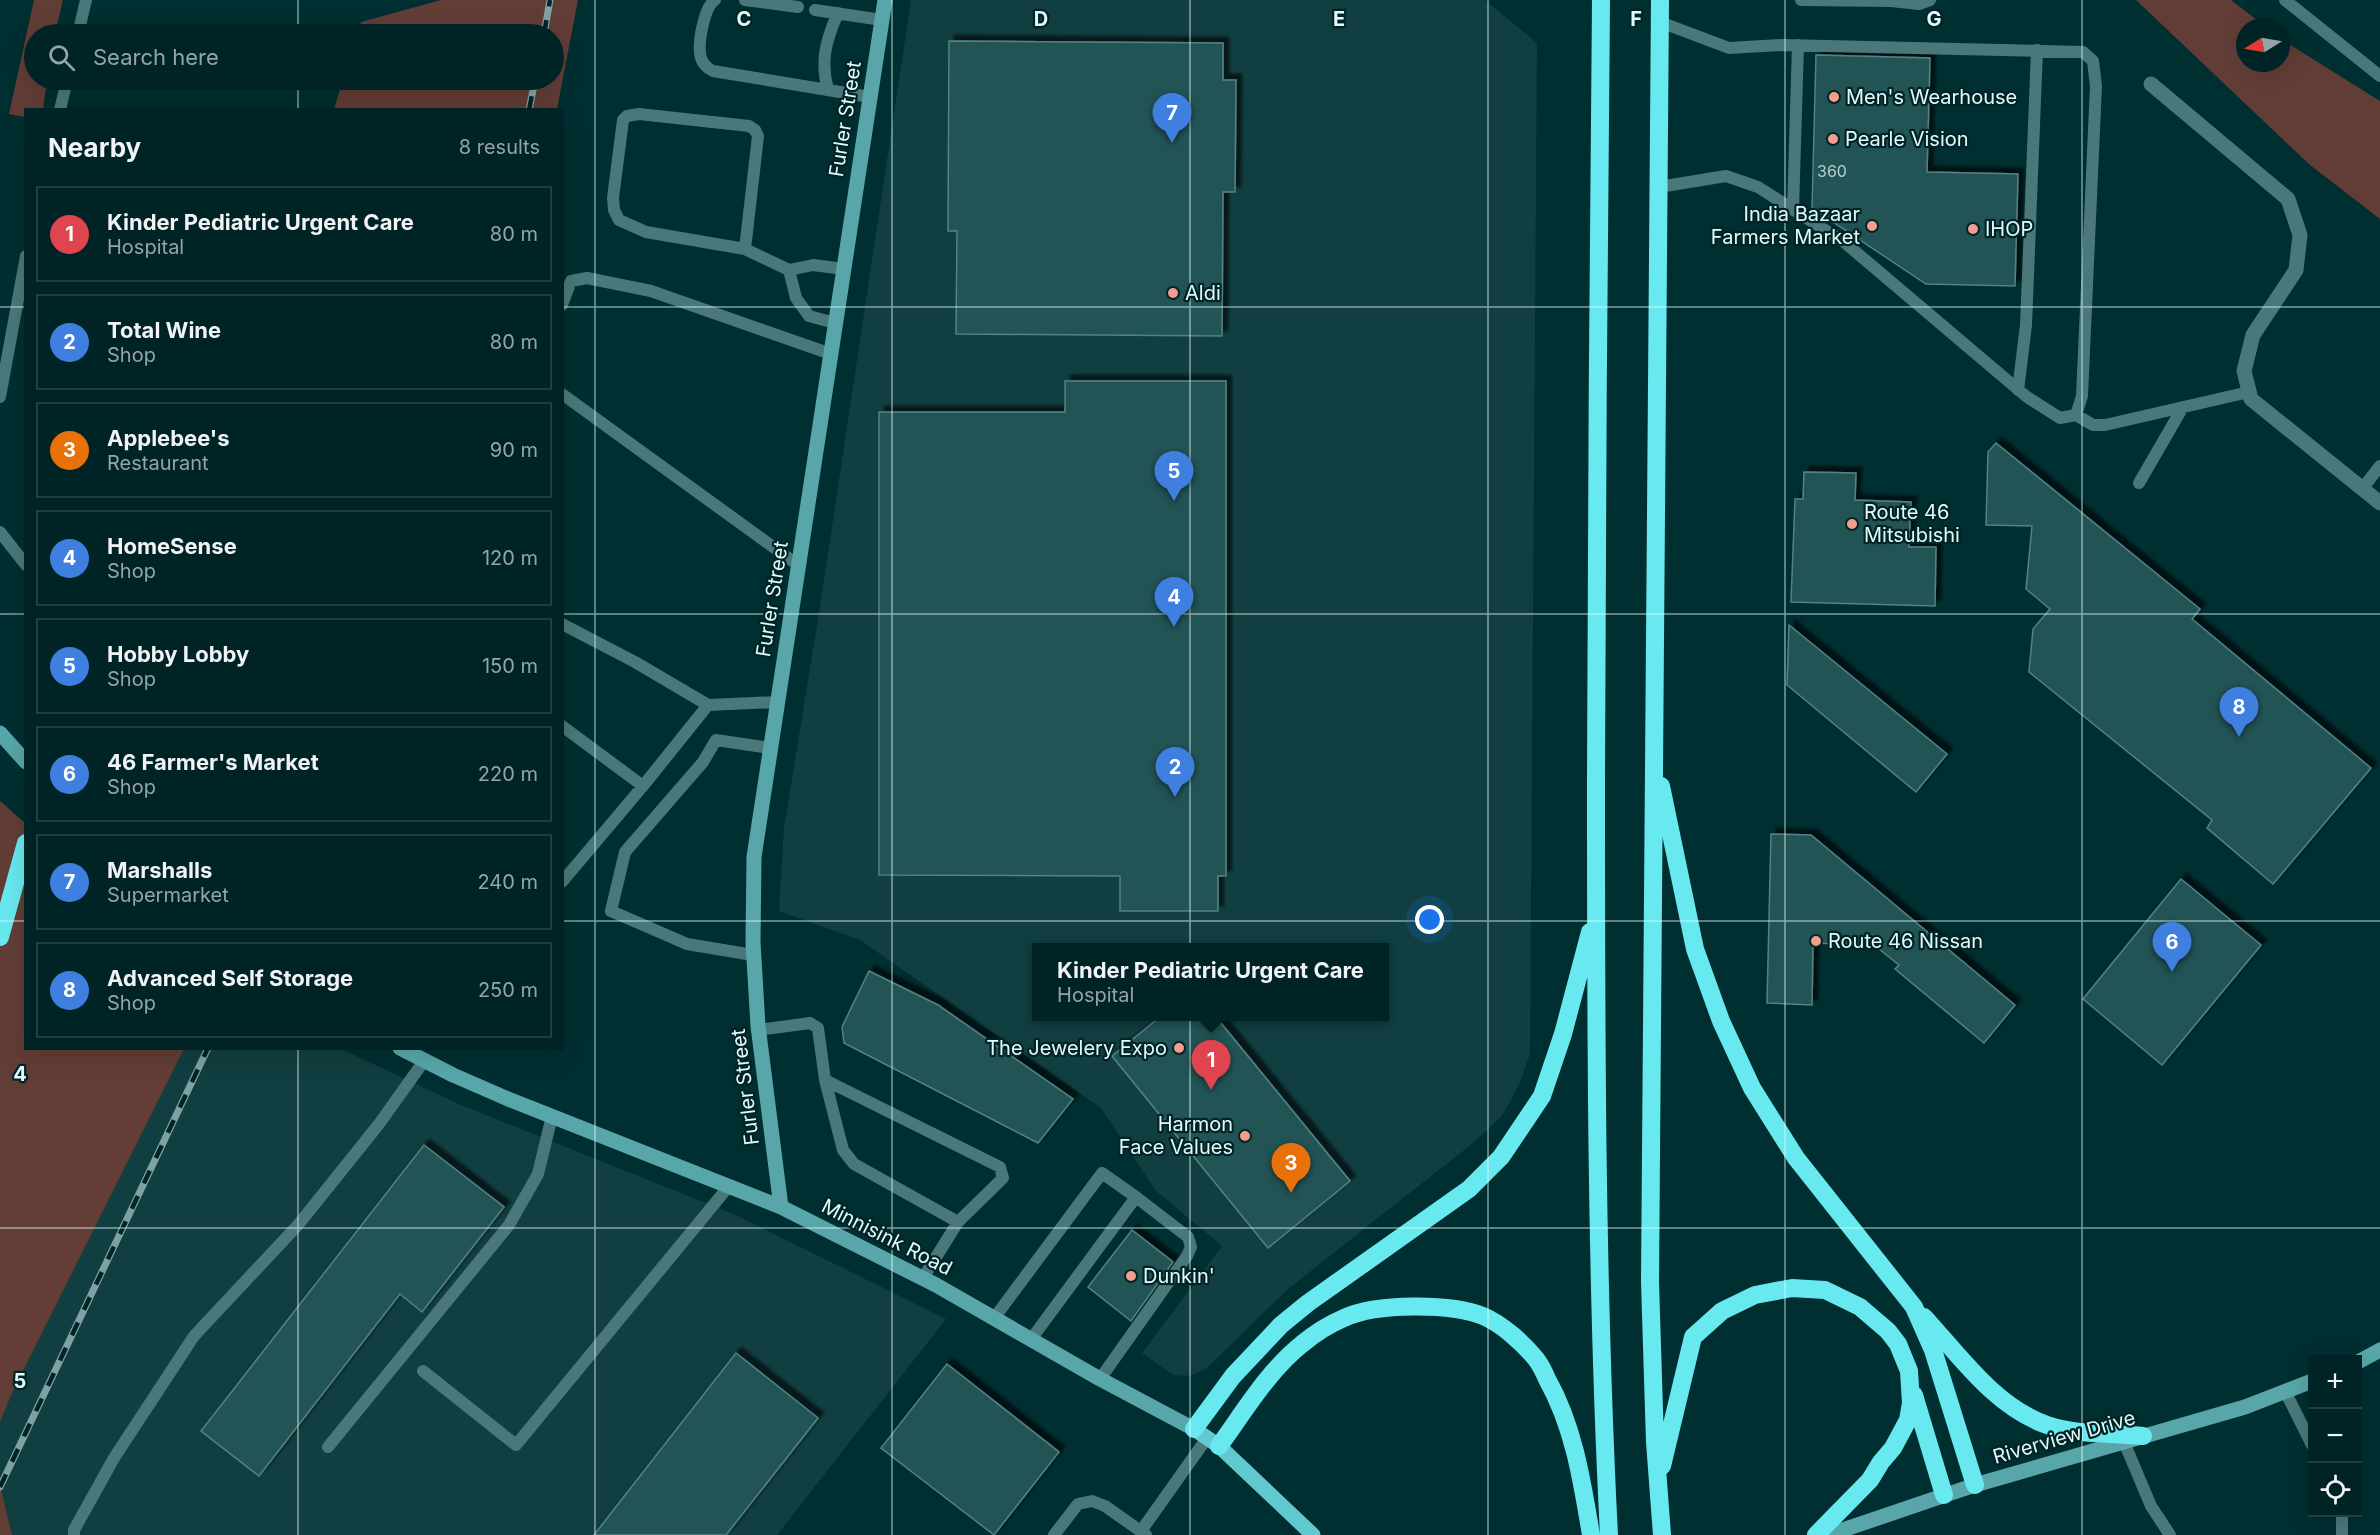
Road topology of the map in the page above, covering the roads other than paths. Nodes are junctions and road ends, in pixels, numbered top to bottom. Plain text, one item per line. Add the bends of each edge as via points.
1 (86, 0) edge
2 (715, 0) edge
3 (745, 0) edge
4 (885, 0) edge
5 (1601, 0) edge
6 (1660, 0) edge
7 (1801, 0) edge
8 (1930, 0) edge
9 (2285, 0) edge
10 (1891, 1) edge
11 (798, 7) dead end
12 (815, 10) dead end
13 (838, 13) junction
14 (882, 20) junction
15 (1660, 22) junction
16 (80, 24) edge
17 (1798, 45) junction
18 (2037, 50) junction
19 (2380, 76) edge
20 (2151, 84) dead end
21 (65, 90) edge
22 (828, 90) junction
23 (870, 97) junction
24 (60, 108) edge
25 (1659, 187) junction
26 (1793, 210) junction
27 (745, 249) junction
28 (24, 267) edge
29 (844, 269) junction
30 (789, 270) junction
31 (564, 299) edge
32 (836, 323) junction
33 (831, 354) junction
34 (2018, 390) junction
35 (2249, 392) junction
36 (564, 395) edge
37 (0, 397) edge
38 (2183, 407) junction
39 (2076, 415) junction
40 (2380, 466) edge
41 (2139, 483) dead end
42 (2362, 489) junction
43 (2380, 503) edge
44 (0, 532) edge
45 (24, 562) edge
46 (798, 565) junction
47 (564, 625) edge
48 (778, 702) junction
49 (708, 705) junction
50 (564, 727) edge
51 (0, 733) edge
52 (770, 747) junction
53 (1654, 752) junction
54 (24, 760) edge
55 (643, 786) junction
56 (24, 850) edge
57 (24, 871) edge
58 (564, 880) edge
59 (9, 903) junction
60 (1596, 908) junction
61 (0, 937) edge
62 (753, 955) junction
63 (758, 1030) junction
64 (404, 1050) edge
65 (424, 1061) junction
66 (825, 1080) junction
67 (552, 1116) junction
68 (729, 1186) junction
69 (1136, 1197) junction
70 (781, 1207) junction
71 (958, 1222) junction
72 (923, 1278) junction
73 (1914, 1307) junction
74 (994, 1317) junction
75 (1032, 1338) junction
76 (2380, 1350) edge
77 (2362, 1360) edge
78 (423, 1371) dead end
79 (1100, 1379) junction
80 (2308, 1383) edge
81 (1912, 1388) junction
82 (2285, 1391) junction
83 (2308, 1435) edge
84 (2143, 1436) junction
85 (1207, 1438) junction
86 (2124, 1442) junction
87 (328, 1447) dead end
88 (1658, 1482) junction
89 (1975, 1485) junction
90 (1944, 1495) junction
91 (1292, 1515) junction
92 (2342, 1517) edge
93 (76, 1533) edge
94 (1143, 1533) edge
95 (1054, 1535) edge
96 (1299, 1535) edge
97 (1313, 1535) edge
98 (1591, 1535) edge
99 (1610, 1535) edge
100 (1662, 1535) edge
101 (1816, 1535) edge
102 (1828, 1535) edge
103 (2170, 1535) edge
104 (2342, 1535) edge

1 - 16 lane
2 - 22 lane via 706,8 699,47 706,68
3 - 11 lane
4 - 14 street, Furler Street
5 - 60 highway
6 - 15 highway
7 - 10 lane
8 - 10 lane via 1919,4
9 - 19 lane
12 - 13 lane
13 - 14 lane
13 - 22 lane via 823,56
14 - 23 street, Furler Street
15 - 17 lane via 1729,48
15 - 25 highway
17 - 18 lane
17 - 26 lane
18 - 34 lane via 2026,325
18 - 39 lane via 2083,52 2093,61 2096,87 2082,396
20 - 35 street via 2288,199 2300,235 2296,270 2253,335 2244,371
21 - 24 lane
22 - 23 lane
23 - 29 street, Furler Street
25 - 26 lane via 1726,176 1758,187
25 - 53 highway
26 - 34 lane via 1844,242
27 - 27 lane via 646,232 619,220 613,198 623,120 627,116 749,126 755,130 758,136
27 - 30 lane
28 - 37 lane
29 - 30 lane via 813,265
29 - 32 street, Furler Street
30 - 32 lane via 796,298 809,316
31 - 33 lane via 571,281 587,278 651,291
32 - 33 street, Furler Street
33 - 46 street, Furler Street
34 - 39 lane via 2060,418
35 - 38 lane
35 - 42 street via 2251,399
36 - 46 lane
38 - 39 lane via 2092,425
38 - 41 lane
40 - 42 lane
42 - 43 street
44 - 45 lane
46 - 48 street, Furler Street
47 - 49 lane
48 - 49 lane
48 - 52 street, Furler Street
49 - 55 lane
50 - 55 lane
51 - 54 street
52 - 62 street, Furler Street via 754,857
52 - 62 lane via 717,740 703,762 626,852 611,911 687,944
53 - 73 highway via 1695,949 1721,1021 1752,1088 1796,1158
53 - 88 highway via 1650,1282
55 - 58 lane
56 - 59 highway
57 - 59 highway
59 - 61 highway
60 - 85 highway via 1554,1066 1542,1096 1501,1157 1469,1189 1281,1325 1233,1376
60 - 99 highway via 1599,1282
62 - 63 street, Furler Street
63 - 66 lane via 810,1023 818,1028
63 - 70 street, Furler Street
64 - 65 street, Minnisink Road
65 - 67 street, Minnisink Road
65 - 93 lane via 298,1226 194,1336 114,1458
66 - 71 lane via 843,1150 854,1164
66 - 71 lane via 1000,1167 1003,1178
67 - 68 street, Minnisink Road
67 - 87 lane via 538,1174 509,1225
68 - 70 street, Minnisink Road
68 - 78 lane via 516,1445
69 - 74 lane via 1102,1173
69 - 75 lane
69 - 79 lane via 1188,1237 1191,1247
70 - 72 street, Minnisink Road
71 - 72 lane
72 - 74 street, Minnisink Road
73 - 84 highway via 1992,1392 2023,1413 2047,1425
73 - 89 highway via 1933,1350
74 - 75 street, Minnisink Road
75 - 79 street, Minnisink Road
76 - 77 street
79 - 85 street, Minnisink Road
80 - 82 street, Riverview Drive
81 - 88 highway via 1910,1371 1898,1344 1860,1307 1825,1290 1811,1288 1755,1295 1722,1311 1693,1337
81 - 90 highway
81 - 101 highway via 1908,1420 1893,1448 1870,1480
82 - 83 lane
82 - 84 street, Riverview Drive via 2245,1407
84 - 86 street, Riverview Drive
85 - 91 main road, Minnisink Road
85 - 94 lane
85 - 98 highway via 1302,1344 1346,1317 1418,1306 1483,1316 1536,1359 1559,1400 1578,1462
86 - 89 street, Riverview Drive
86 - 103 lane via 2151,1506
88 - 100 highway
89 - 90 street, Riverview Drive
90 - 102 street, Riverview Drive
91 - 96 main road
91 - 97 main road, Minnisink Road
92 - 104 lane
94 - 95 lane via 1092,1500 1077,1504

